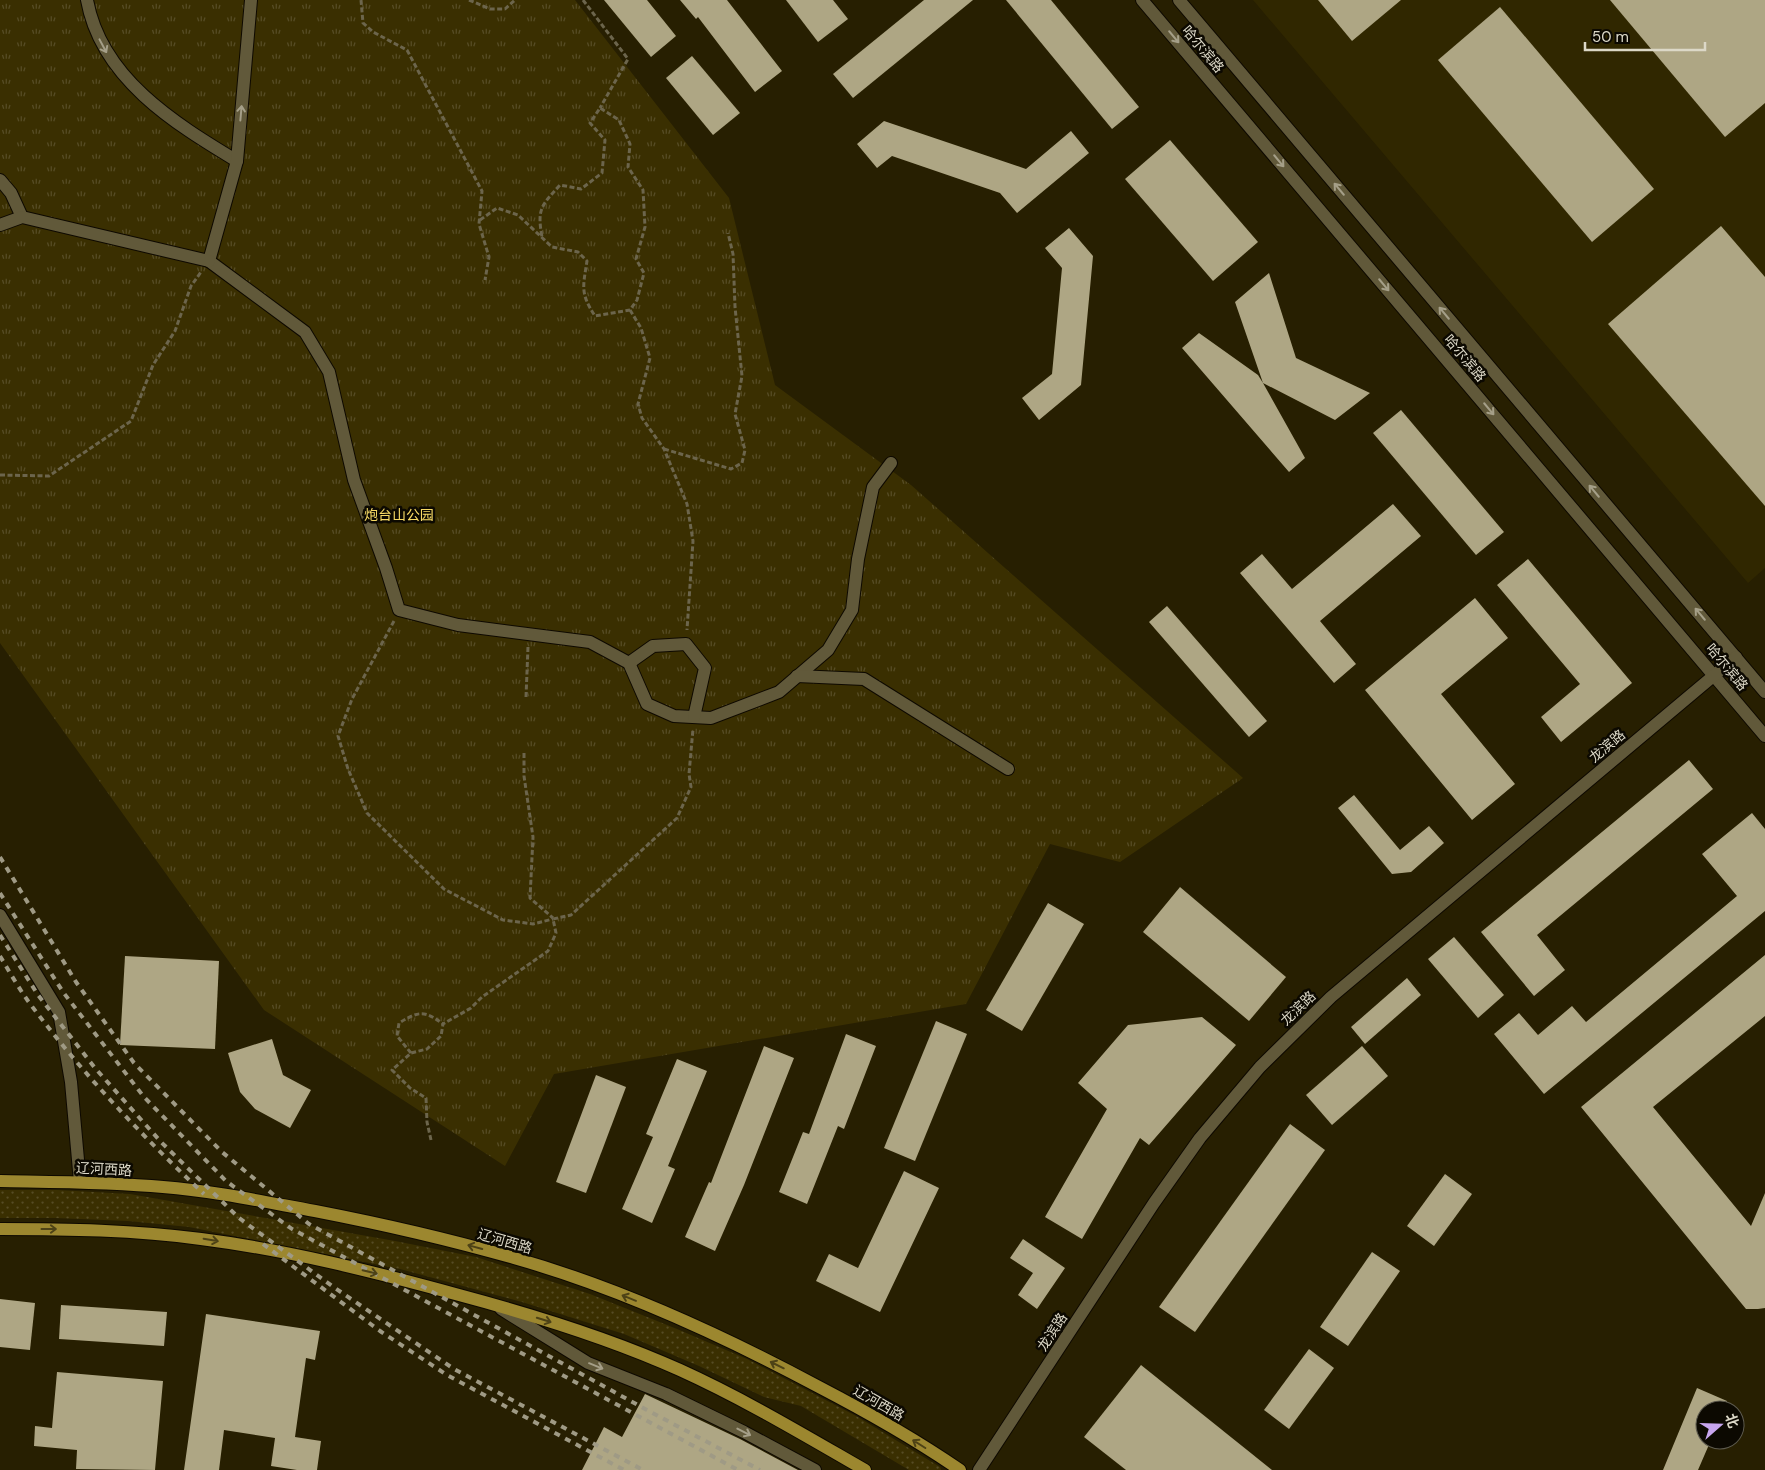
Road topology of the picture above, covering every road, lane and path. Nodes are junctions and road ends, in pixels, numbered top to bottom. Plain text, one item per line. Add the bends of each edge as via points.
1 (87, 0) edge
2 (252, 0) edge
3 (361, 0) edge
4 (469, 0) edge
5 (515, 0) edge
6 (583, 0) edge
7 (1142, 0) edge
8 (1178, 0) edge
9 (600, 108) junction
10 (236, 161) junction
11 (0, 180) edge
12 (22, 217) junction
13 (480, 220) junction
14 (0, 225) edge
15 (728, 233) dead end
16 (542, 237) junction
17 (209, 261) junction
18 (485, 280) dead end
19 (630, 310) junction
20 (664, 448) junction
21 (891, 463) dead end
22 (0, 476) edge
23 (399, 610) junction
24 (528, 634) junction
25 (686, 644) junction
26 (1736, 657) junction
27 (629, 663) junction
28 (797, 676) junction
29 (1714, 676) junction
30 (1765, 692) edge
31 (526, 697) dead end
32 (694, 717) junction
33 (1765, 736) edge
34 (524, 753) dead end
35 (1008, 769) dead end
36 (0, 915) edge
37 (553, 919) junction
38 (443, 1024) junction
39 (411, 1053) junction
40 (431, 1140) dead end
41 (0, 1181) edge
42 (80, 1182) junction
43 (0, 1229) edge
44 (494, 1305) junction
45 (815, 1470) edge
46 (865, 1470) edge
47 (960, 1470) edge
48 (979, 1470) edge

1 -> 10 street via 95,30 109,56 129,81 184,129
10 -> 2 street
3 - 13 path via 363,23 407,50 482,191
4 - 5 path via 490,9 505,9
6 - 9 path via 628,59
7 -> 29 street, 哈尔滨路
26 -> 8 street, 哈尔滨路
9 - 16 path via 590,123 605,140 602,173 581,189 560,185 545,202 539,218
9 - 19 path via 619,120 630,144 628,167 643,190 645,227 636,259 644,273 637,300
10 - 17 street
11 - 12 street via 11,193
12 - 14 street
12 - 17 street
13 - 16 path via 497,208 518,215
13 - 18 path via 489,257
15 - 20 path via 733,254 742,376 735,414 746,450 742,463 731,469
16 - 19 path via 552,247 578,252 587,261 583,282 585,300 595,316
17 - 22 path via 191,286 175,331 153,365 131,421 49,476
17 - 23 street via 305,332 329,372 354,480
19 - 20 path via 650,358 638,404 642,418
20 - 25 path via 687,504 694,541
21 - 28 street via 873,487 858,559 852,610 828,650
23 - 24 street via 458,625
23 - 37 path via 352,699 338,736 367,813 444,889 504,920 533,924
24 - 27 street via 590,642
24 - 31 path
25 - 27 street via 653,646
25 - 32 street via 705,668
26 - 29 street, 龙滨路
26 - 30 street, 哈尔滨路
27 - 32 street via 647,704 674,716
28 - 32 street via 779,692 711,718
28 - 35 street via 864,679
29 - 33 street, 哈尔滨路
29 - 48 street, 龙滨路 via 1331,997 1260,1067 1200,1138 1154,1203
32 - 37 path via 690,787 677,818 571,915
34 - 37 path via 533,837 530,898
36 - 42 street via 60,1012 71,1082
37 - 38 path via 556,933 548,951 471,1008
38 - 39 path via 441,1036 427,1049
38 - 39 path via 430,1014 413,1014 399,1023 397,1036
39 - 40 path via 392,1070 426,1098
41 - 42 main road, 辽河西路
47 -> 42 main road, 辽河西路 via 874,1416 784,1368 700,1328 600,1287 516,1258 415,1232 256,1200 164,1187
43 -> 44 main road via 81,1229 203,1239 330,1263
44 -> 45 street via 588,1363 666,1394
44 -> 46 main road via 582,1331 679,1370 760,1409

